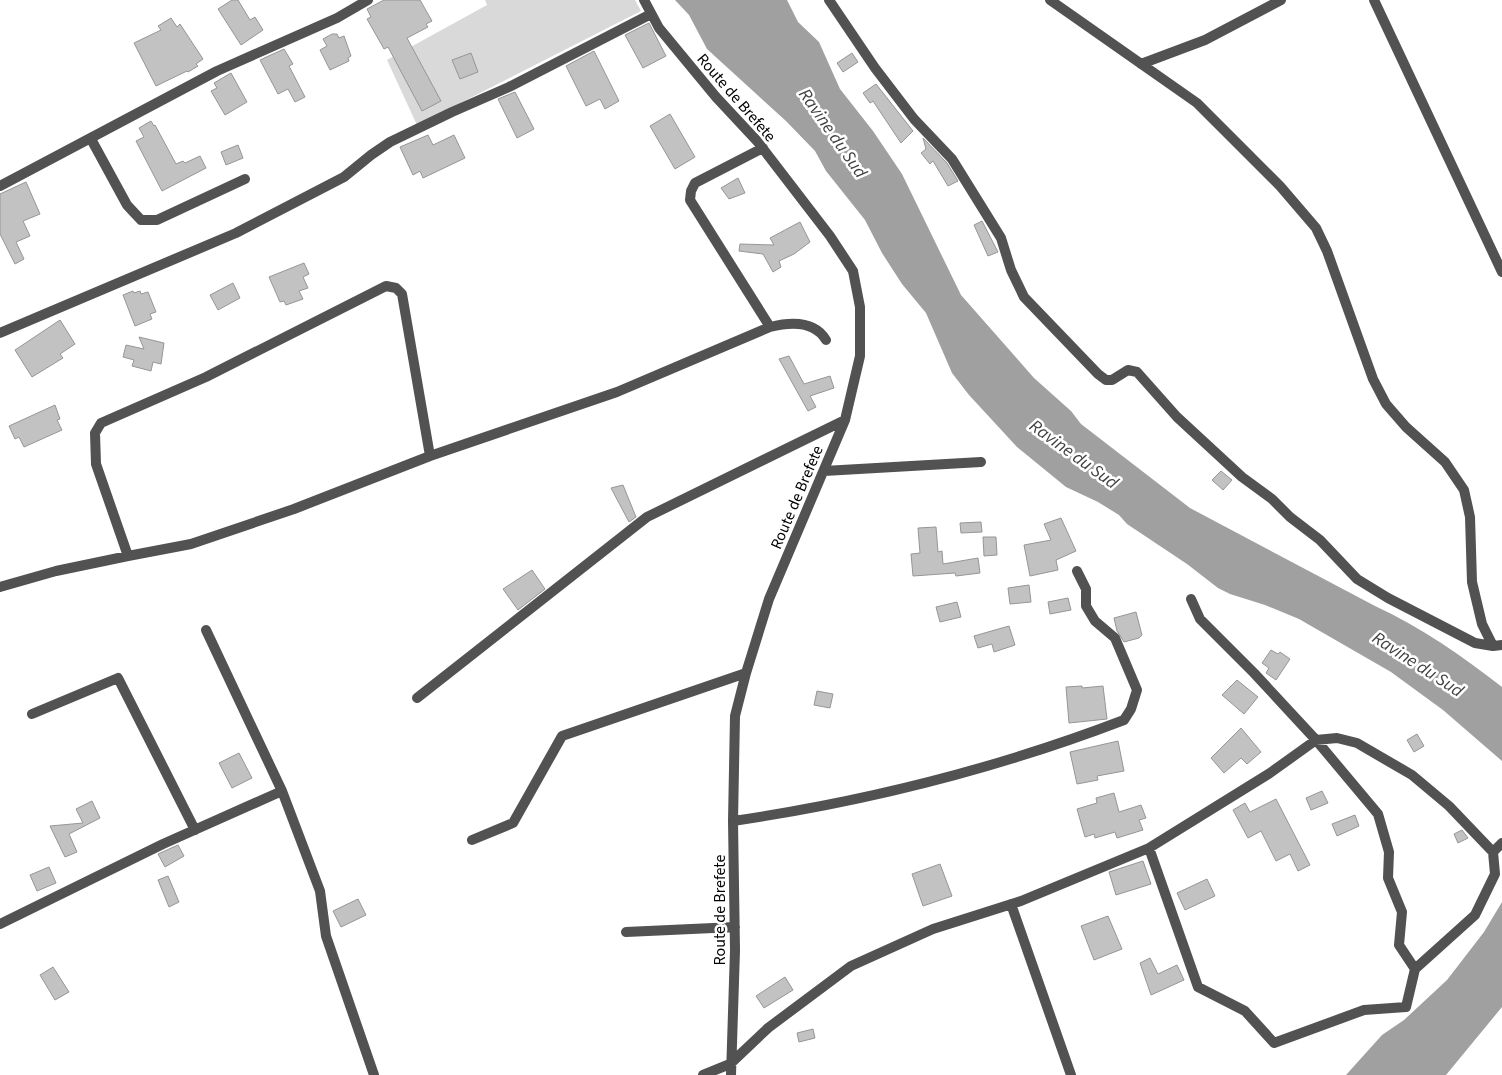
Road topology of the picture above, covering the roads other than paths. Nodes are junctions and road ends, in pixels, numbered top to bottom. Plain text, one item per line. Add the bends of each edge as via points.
1 (368, 0) edge
2 (644, 0) edge
3 (830, 0) edge
4 (1050, 0) edge
5 (1281, 0) edge
6 (1374, 0) edge
7 (652, 14) junction
8 (1141, 64) junction
9 (91, 139) junction
10 (762, 148) junction
11 (245, 179) dead end
12 (0, 186) edge
13 (1502, 272) edge
14 (770, 327) junction
15 (0, 332) edge
16 (826, 340) dead end
17 (845, 420) junction
18 (430, 456) junction
19 (981, 462) dead end
20 (824, 471) junction
21 (128, 556) junction
22 (1078, 571) dead end
23 (0, 588) edge
24 (1191, 599) dead end
25 (206, 630) dead end
26 (1497, 646) edge
27 (746, 673) junction
28 (417, 698) dead end
29 (32, 714) dead end
30 (1316, 740) junction
31 (282, 792) junction
32 (733, 821) junction
33 (195, 830) junction
34 (472, 840) dead end
35 (1502, 843) edge
36 (1149, 848) junction
37 (1493, 852) junction
38 (1011, 904) junction
39 (0, 924) edge
40 (735, 927) junction
41 (626, 932) dead end
42 (1415, 969) junction
43 (730, 1064) junction
44 (374, 1075) edge
45 (703, 1075) edge
46 (731, 1075) edge
47 (1071, 1075) edge

1 - 9 street via 337,18 218,71
2 - 7 street, Route de Brefete
3 - 26 street via 886,83 952,159 1001,238 1024,297 1098,374 1112,380 1128,370 1137,372 1177,417 1242,477 1320,540 1357,579 1468,640
4 - 8 street
5 - 8 street via 1205,40
6 - 13 street
7 - 10 street, Route de Brefete via 658,28
7 - 15 street via 509,88 390,142 344,177 236,233
8 - 26 street via 1197,103 1280,186 1316,228 1373,379 1386,404 1445,462 1464,490 1470,517 1472,582 1482,624
9 - 11 street via 127,205 141,220 157,220
9 - 12 street
10 - 14 street via 695,183 690,200
10 - 17 street, Route de Brefete via 853,271 860,307 860,356
14 - 16 street via 798,323 822,333
14 - 18 street via 617,392
17 - 20 street, Route de Brefete
17 - 28 street via 648,517
18 - 21 street via 294,509 191,544
18 - 21 street via 402,294 396,288 386,286 206,377 101,423 95,433 96,464
19 - 20 street
20 - 27 street, Route de Brefete via 769,599
21 - 23 street via 56,571
22 - 32 street via 1086,589 1086,606 1094,621 1115,638 1137,690 1132,710 1124,720 958,776 818,809
24 - 30 street via 1200,619
25 - 31 street
27 - 32 street, Route de Brefete via 735,716
27 - 34 street via 562,736 513,823
29 - 33 street via 118,678
30 - 36 street via 1262,779
30 - 37 street via 1338,738 1357,743 1412,775 1449,806
30 - 42 street via 1378,814 1390,852 1388,878 1402,912 1398,945
31 - 33 street
31 - 44 street via 320,892 326,936
32 - 40 street, Route de Brefete
33 - 39 street
35 - 37 street
36 - 38 street
36 - 42 street via 1198,987 1245,1011 1274,1043 1364,1010 1406,1007
37 - 42 street via 1495,874 1475,915
38 - 43 street via 933,930 851,966 768,1028
38 - 47 street
40 - 41 street
40 - 43 street, Route de Brefete
43 - 45 street
43 - 46 street, Route de Brefete

